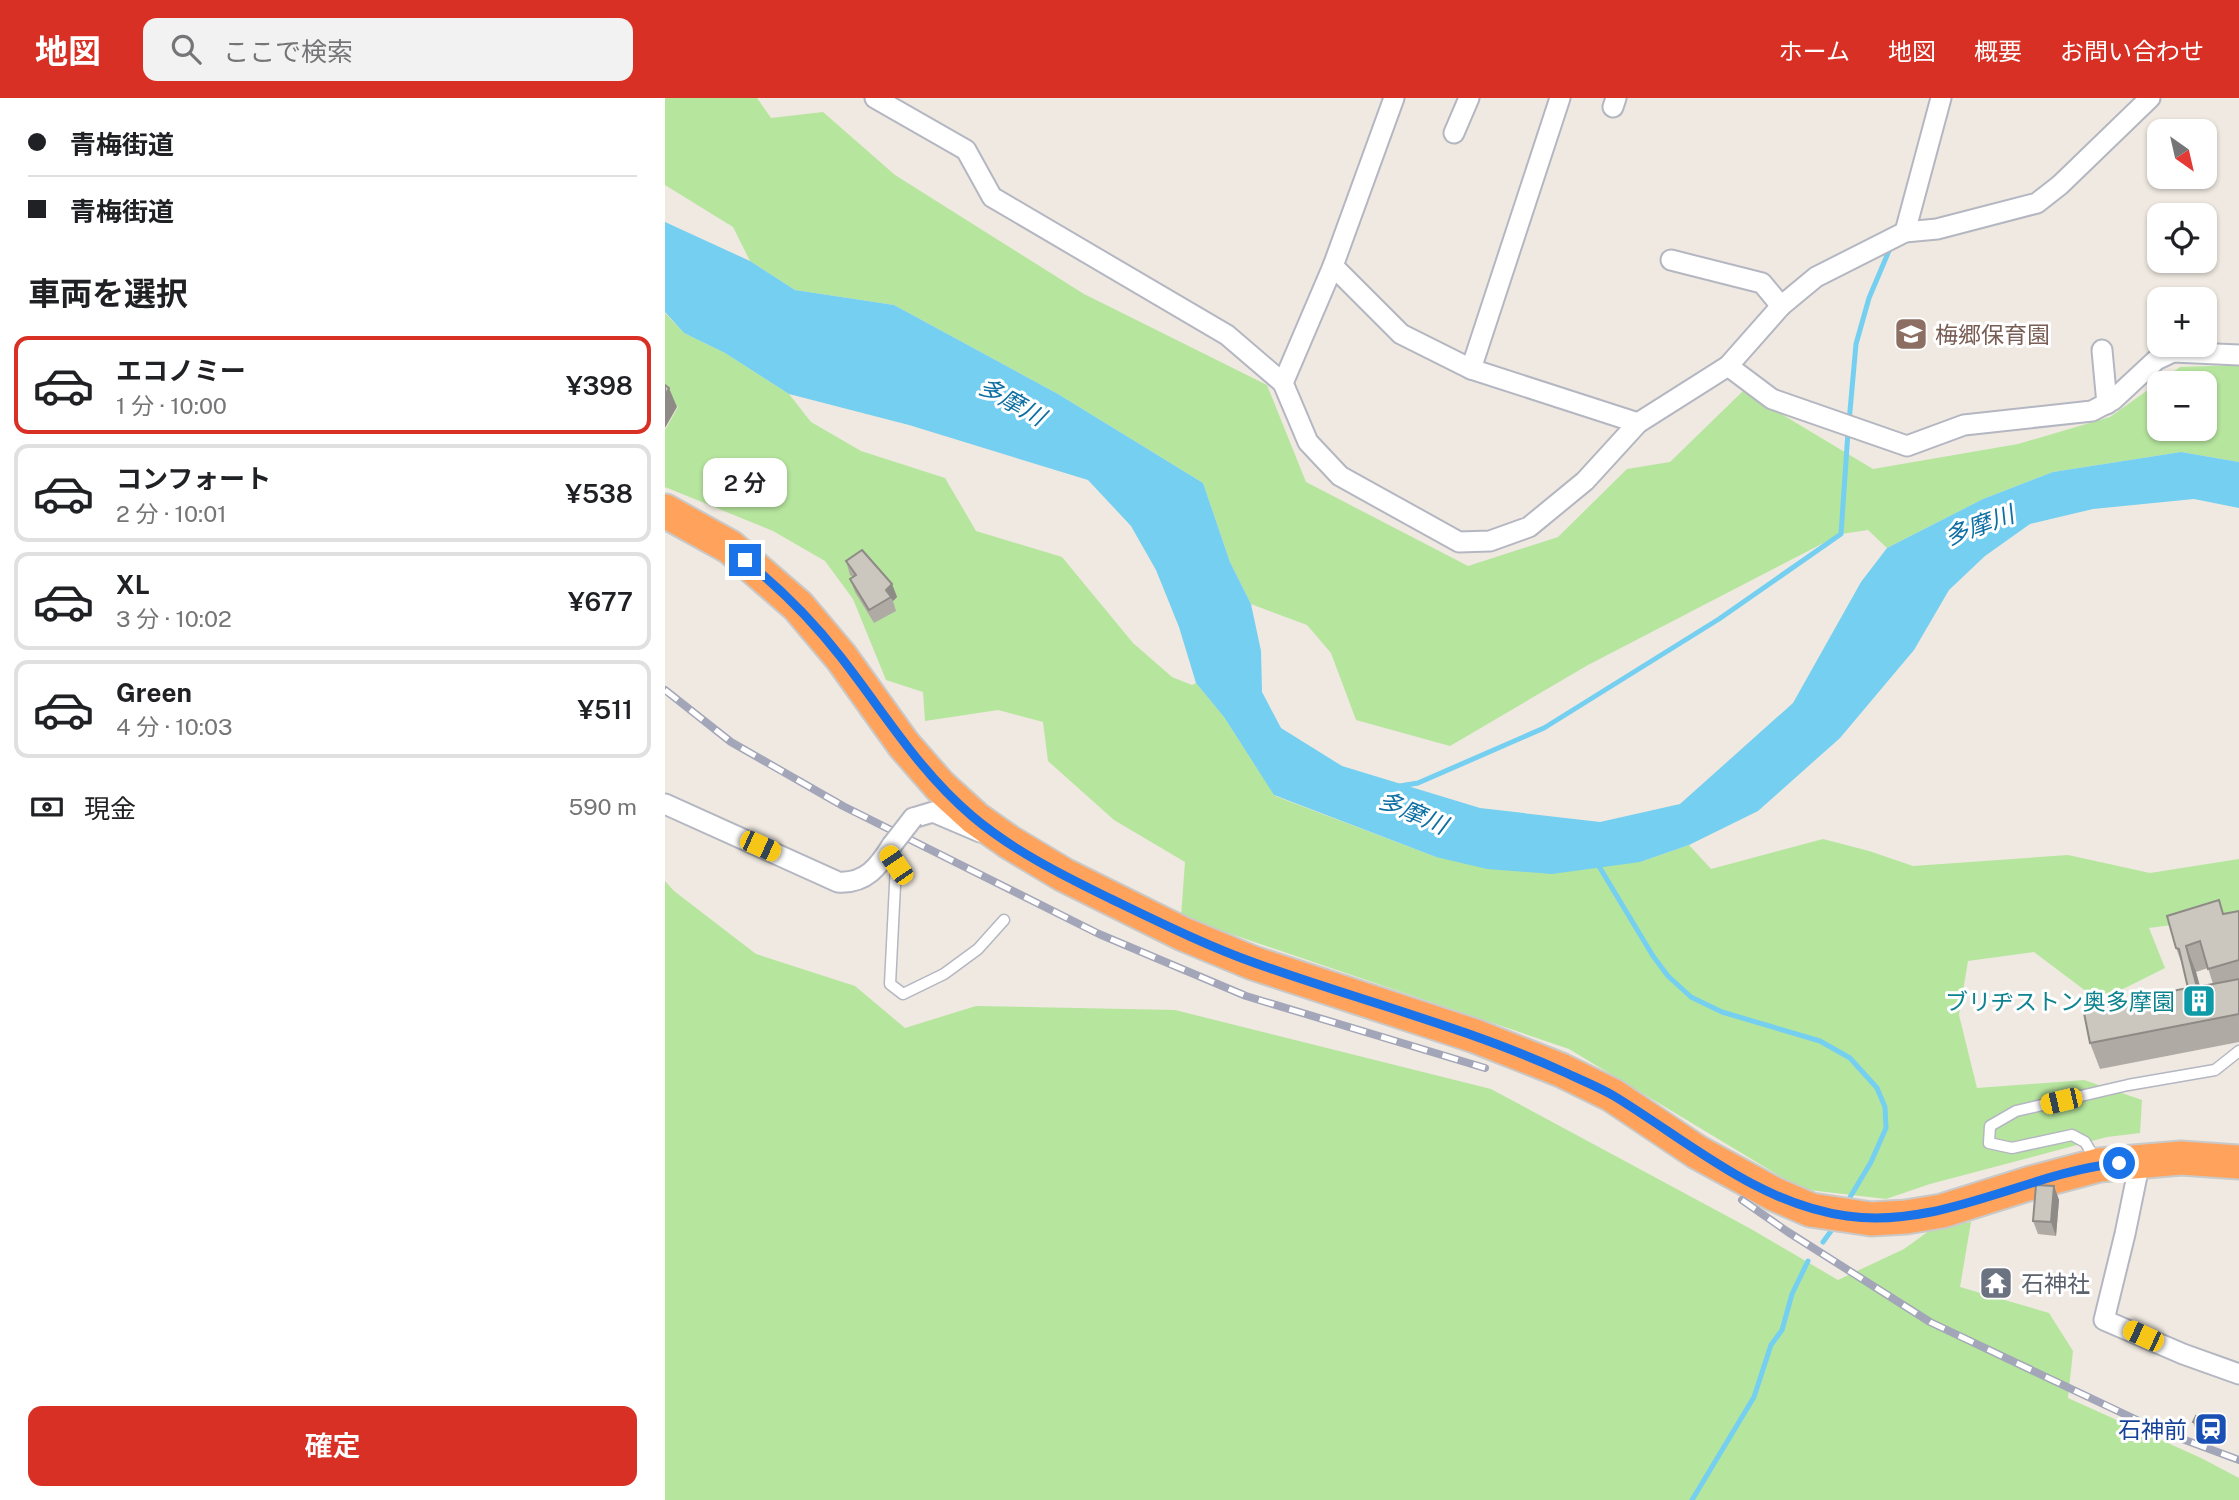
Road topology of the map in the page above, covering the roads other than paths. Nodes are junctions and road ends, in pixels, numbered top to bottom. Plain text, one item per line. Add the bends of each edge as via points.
1 (875, 98) edge
2 (1394, 98) edge
3 (1469, 98) edge
4 (1560, 98) edge
5 (1941, 98) edge
6 (2150, 98) edge
7 (1454, 133) dead end
8 (1905, 232) junction
9 (1671, 260) dead end
10 (1333, 266) junction
11 (1781, 306) junction
12 (2102, 350) dead end
13 (2239, 355) edge
14 (1728, 366) junction
15 (1471, 369) junction
16 (1283, 383) junction
17 (2107, 404) junction
18 (1638, 423) junction
19 (665, 511) edge
20 (665, 804) edge
21 (1009, 842) junction
22 (890, 849) junction
23 (1005, 920) dead end
24 (2239, 1051) edge
25 (2140, 1161) junction
26 (2239, 1162) edge
27 (2099, 1165) junction
28 (2239, 1374) edge

1 - 16 street via 966,150 992,197 1227,335
2 - 10 street
3 - 7 street
4 - 15 street
5 - 8 street
6 - 8 street via 2037,203 1937,229
8 - 11 street via 1816,277
9 - 11 street via 1762,283
10 - 15 street via 1401,334
10 - 16 street
11 - 14 street
12 - 17 street
13 - 17 street via 2163,355
14 - 17 street via 1772,399 1907,446 1964,425 2092,411
14 - 18 street
15 - 18 street
16 - 18 street via 1308,442 1339,476 1459,542 1490,541 1529,527 1585,481
19 - 21 highway via 730,547 798,606 940,786
20 - 22 street via 838,881 867,876
21 - 22 street, bridge via 933,813 913,818
21 - 27 highway via 1064,875 1253,963 1561,1070 1612,1095 1697,1152 1811,1210 1871,1219 1906,1217 1942,1211
22 - 23 lane via 896,865 890,984 904,994 961,962
24 - 27 lane via 2215,1070 2016,1111 1990,1126 1989,1143 2012,1148 2072,1135 2085,1142
25 - 26 highway
25 - 27 highway
25 - 28 street via 2104,1320

